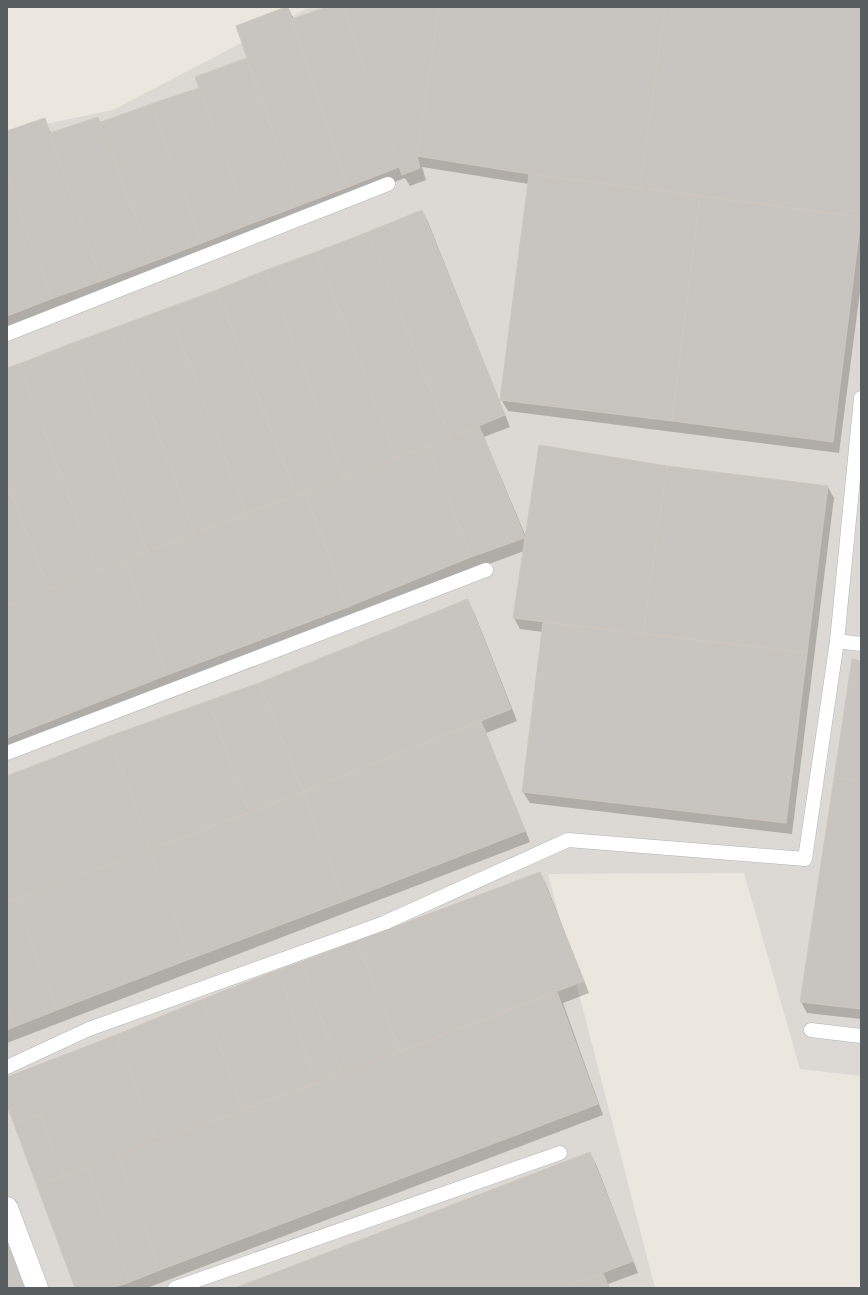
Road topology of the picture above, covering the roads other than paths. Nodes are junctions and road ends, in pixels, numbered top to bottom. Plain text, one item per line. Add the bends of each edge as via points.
1 (388, 184) dead end
2 (7, 334) edge
3 (861, 398) edge
4 (486, 570) dead end
5 (837, 641) junction
6 (861, 644) edge
7 (7, 753) edge
8 (811, 1030) dead end
9 (861, 1036) edge
10 (7, 1067) edge
11 (560, 1153) dead end
12 (8, 1213) edge
13 (38, 1288) edge
14 (175, 1288) edge

1 - 2 lane
3 - 5 lane
4 - 7 lane
5 - 6 lane
5 - 10 lane via 805,859 568,840 384,923 89,1029
8 - 9 lane
11 - 14 lane
12 - 13 street

